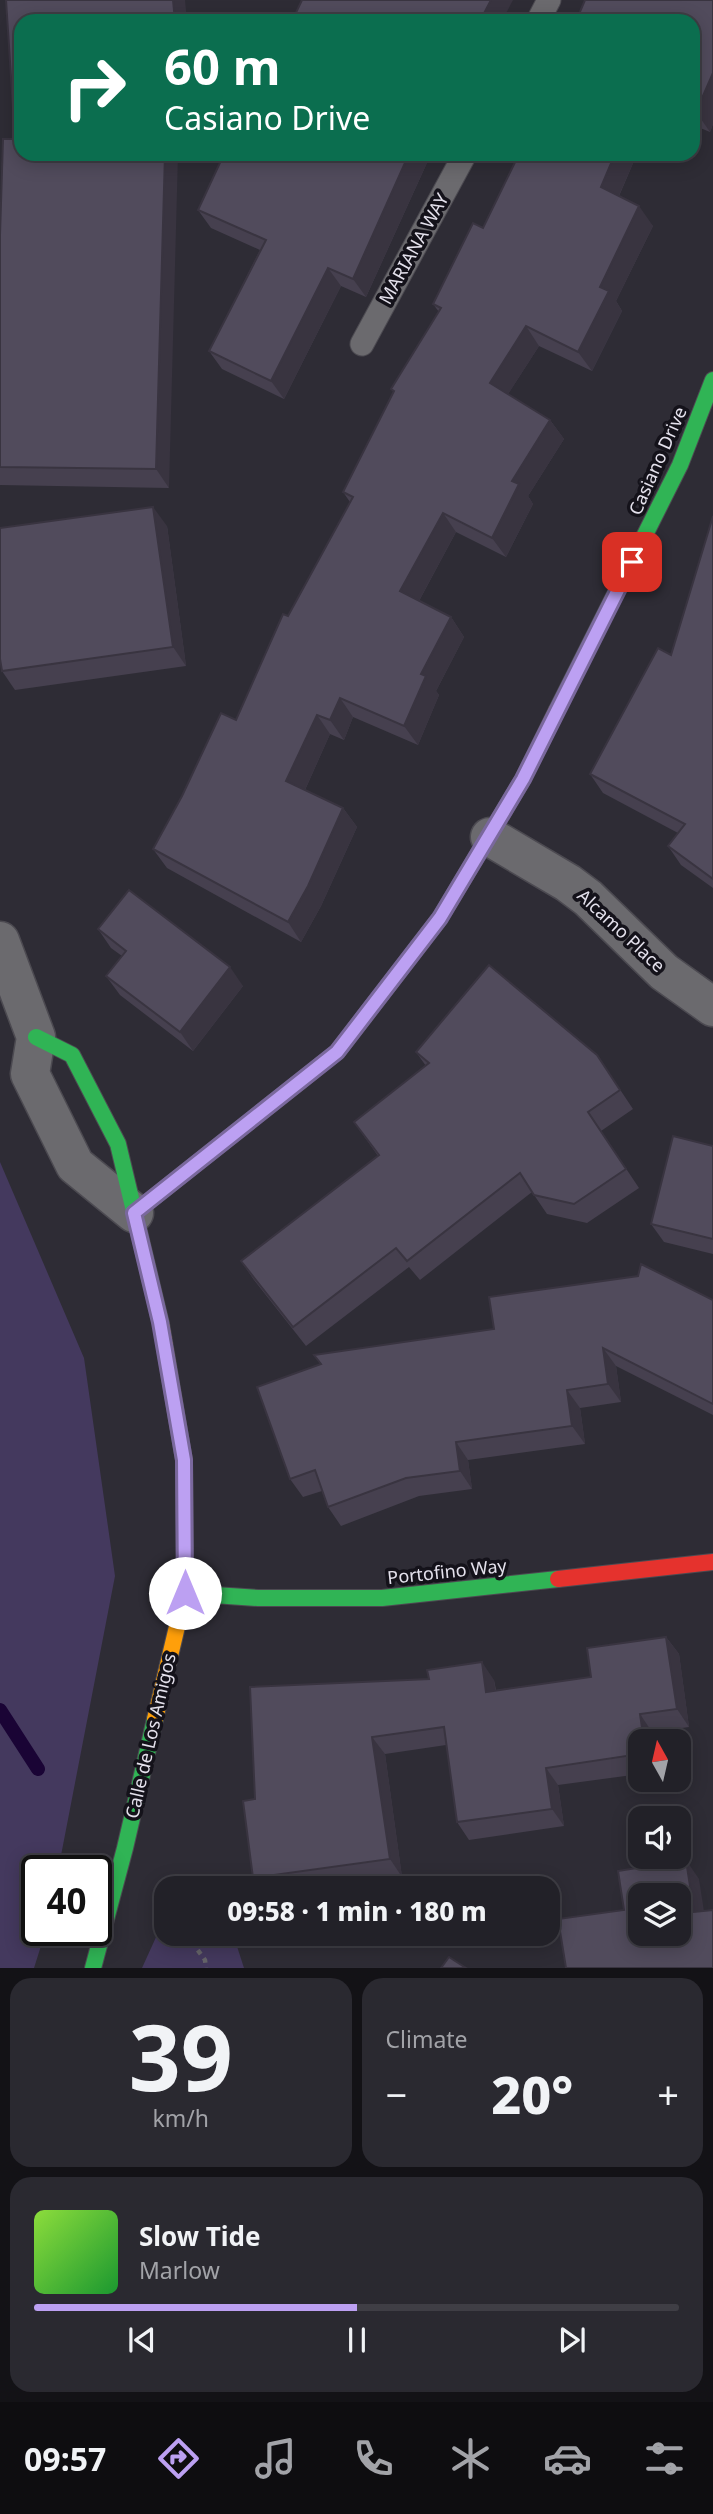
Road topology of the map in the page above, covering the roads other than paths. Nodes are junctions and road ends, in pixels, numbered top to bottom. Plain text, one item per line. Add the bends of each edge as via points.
1 (462, 161) edge
2 (362, 344) dead end
3 (713, 380) edge
4 (490, 837) junction
5 (0, 940) edge
6 (713, 1006) edge
7 (134, 1213) junction
8 (713, 1562) edge
9 (185, 1593) junction
10 (93, 1968) edge

1 - 2 lane, MARIANA WAY
3 - 4 street, Casiano Drive via 680,465
4 - 6 street, Alcamo Place via 569,883 664,972
4 - 7 street, Casiano Drive via 440,918 337,1052
5 - 7 street via 36,1037 30,1074 75,1165
7 - 9 street, Calle de Los Amigos via 160,1322 184,1460
8 - 9 street, Portofino Way via 382,1598
9 - 10 street, Calle de Los Amigos

